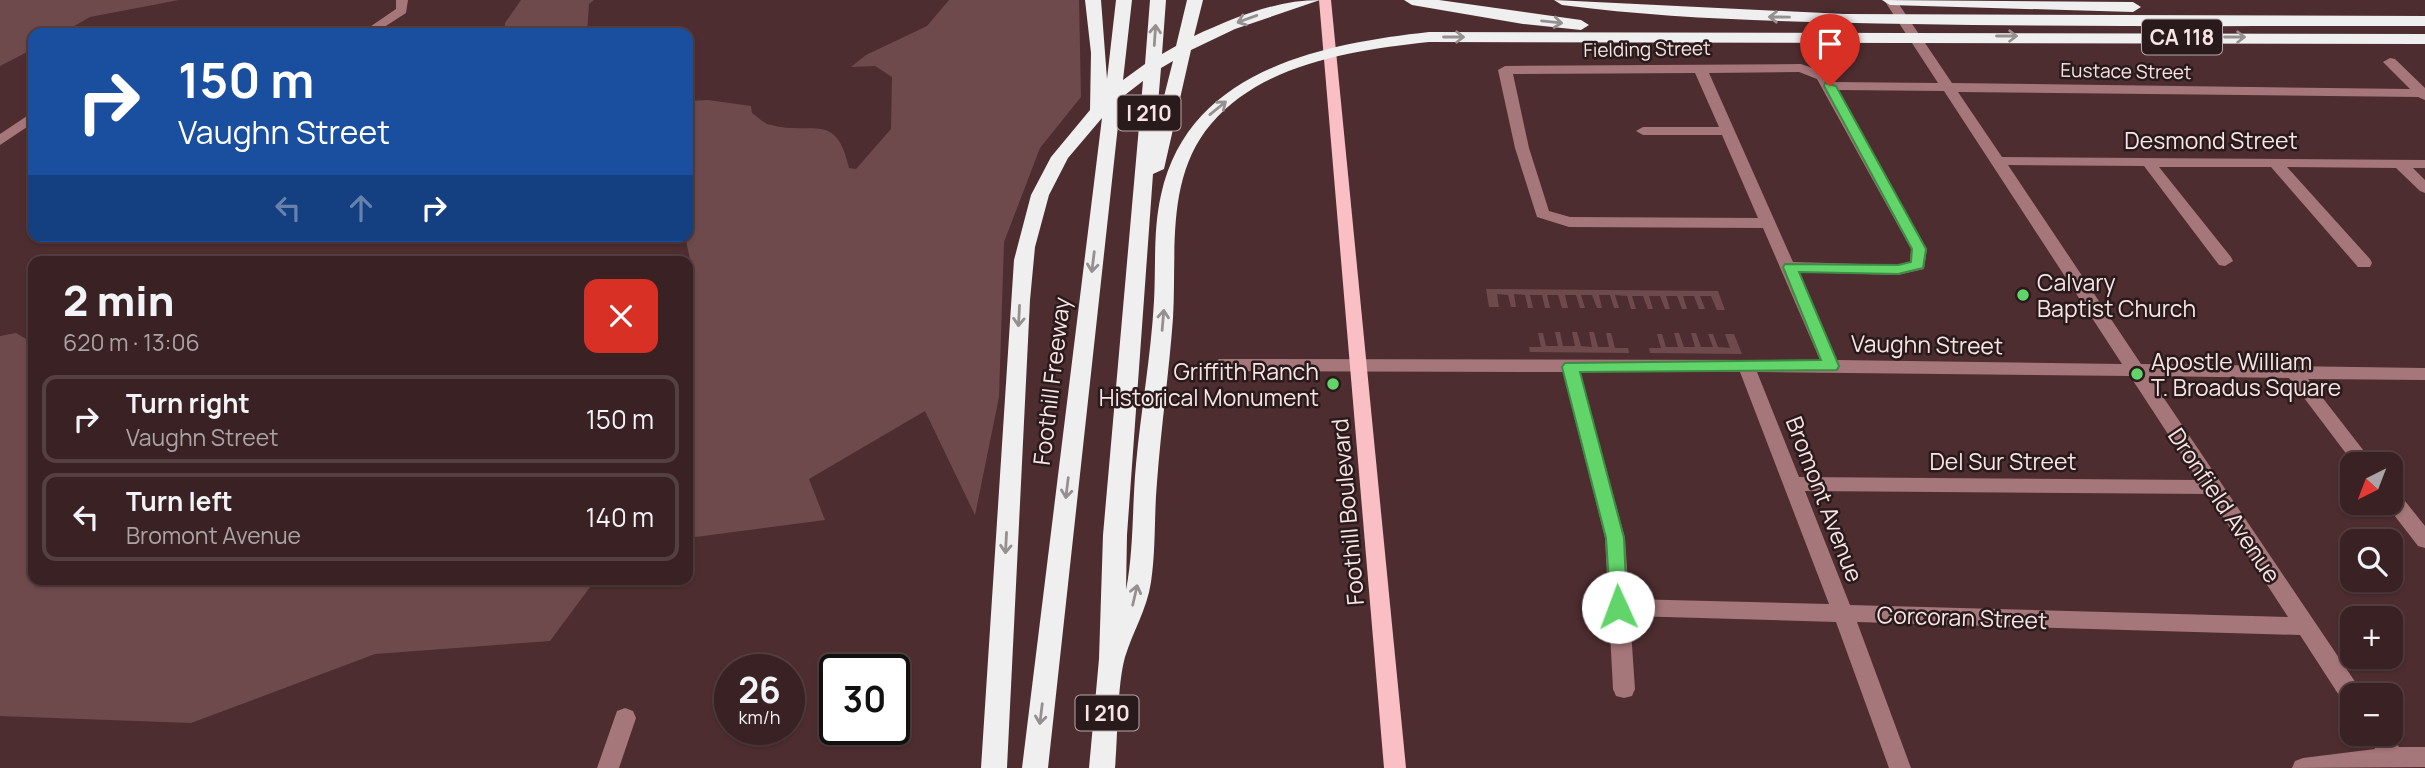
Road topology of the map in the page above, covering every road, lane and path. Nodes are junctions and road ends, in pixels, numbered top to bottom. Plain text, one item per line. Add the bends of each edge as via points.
1 (402, 0) edge
2 (1093, 0) edge
3 (1124, 0) edge
4 (1157, 0) edge
5 (1195, 0) edge
6 (1312, 0) edge
7 (1325, 0) edge
8 (1412, 0) edge
9 (1562, 0) edge
10 (1890, 0) edge
11 (1933, 1) edge
12 (2425, 15) edge
13 (2425, 22) edge
14 (375, 28) edge
15 (1884, 36) junction
16 (2425, 38) edge
17 (2390, 62) dead end
18 (1700, 68) junction
19 (1830, 86) junction
20 (1949, 88) junction
21 (2423, 94) edge
22 (28, 120) edge
23 (1643, 131) dead end
24 (1728, 131) junction
25 (0, 141) edge
26 (1997, 161) junction
27 (2274, 162) junction
28 (2148, 163) junction
29 (2425, 164) edge
30 (2401, 165) junction
31 (2425, 188) edge
32 (1098, 223) junction
33 (1767, 223) junction
34 (1141, 225) junction
35 (2225, 261) dead end
36 (2364, 263) dead end
37 (1790, 267) junction
38 (1219, 365) dead end
39 (1358, 365) junction
40 (1746, 366) junction
41 (1831, 366) junction
42 (1570, 367) junction
43 (2135, 369) junction
44 (2425, 373) edge
45 (2295, 374) junction
46 (2356, 452) edge
47 (1793, 484) junction
48 (2213, 487) junction
49 (2403, 512) edge
50 (2425, 540) edge
51 (1618, 607) junction
52 (1843, 613) junction
53 (2306, 626) junction
54 (1112, 659) junction
55 (2343, 683) edge
56 (1624, 689) dead end
57 (625, 718) dead end
58 (2386, 746) edge
59 (2425, 757) edge
60 (2396, 762) edge
61 (608, 768) edge
62 (994, 768) edge
63 (1035, 768) edge
64 (1102, 768) edge
65 (1395, 768) edge
66 (1899, 768) edge
67 (2302, 768) edge

1 - 14 street via 402,10
2 - 32 highway via 1100,94 1091,187
3 - 32 highway, Foothill Freeway / I 210
34 -> 4 highway, I 210
5 - 34 highway
6 -> 62 highway via 1249,18 1165,58 1127,84 1088,120 1060,157 1040,195 1025,243
7 - 39 main road, Foothill Boulevard
8 -> 15 highway via 1590,26
13 -> 9 highway via 1872,19 1668,13
10 - 11 highway
10 - 20 street, Dronfield Avenue
11 - 12 highway
15 -> 16 highway, CA 118
54 -> 15 highway via 1137,595 1170,195 1182,153 1211,113 1272,72 1333,51 1386,40
17 - 21 street
18 - 19 street, Fielding Street via 1811,70
18 - 24 street
18 - 33 street, Fielding Street via 1505,70 1539,209 1569,222
19 - 20 street, Eustace Street
19 - 37 street via 1919,249 1918,265 1898,270
20 - 21 street, Eustace Street
20 - 26 street, Dronfield Avenue
22 - 25 street
23 - 24 street
24 - 33 street
26 - 28 street, Desmond Street
26 - 43 street, Dronfield Avenue
27 - 28 street, Desmond Street
27 - 30 street, Desmond Street
27 - 36 street
28 - 35 street
29 - 30 street, Desmond Street
30 - 31 street
32 -> 63 highway, Foothill Freeway / I 210
33 - 37 street
34 - 54 highway, I 210 via 1115,535
37 - 41 street
38 - 39 street, Vaughn Street
39 - 42 street, Vaughn Street
39 - 65 main road, Foothill Boulevard
40 - 41 street, Vaughn Street
40 - 42 street, Vaughn Street
40 - 47 street, Bromont Avenue
41 - 43 street, Vaughn Street
42 - 51 street via 1615,538
43 - 45 street, Vaughn Street
43 - 48 street, Dronfield Avenue
44 - 45 street, Vaughn Street
45 - 46 street
47 - 48 street, Del Sur Street
47 - 52 street, Bromont Avenue
48 - 53 street, Dronfield Avenue
49 - 50 street
51 - 52 street, Corcoran Street
51 - 56 street
52 - 53 street, Corcoran Street
52 - 66 street, Bromont Avenue
53 - 55 street, Dronfield Avenue
54 - 64 highway, I 210
57 - 61 street
58 - 60 street
59 - 60 street
60 - 67 street

